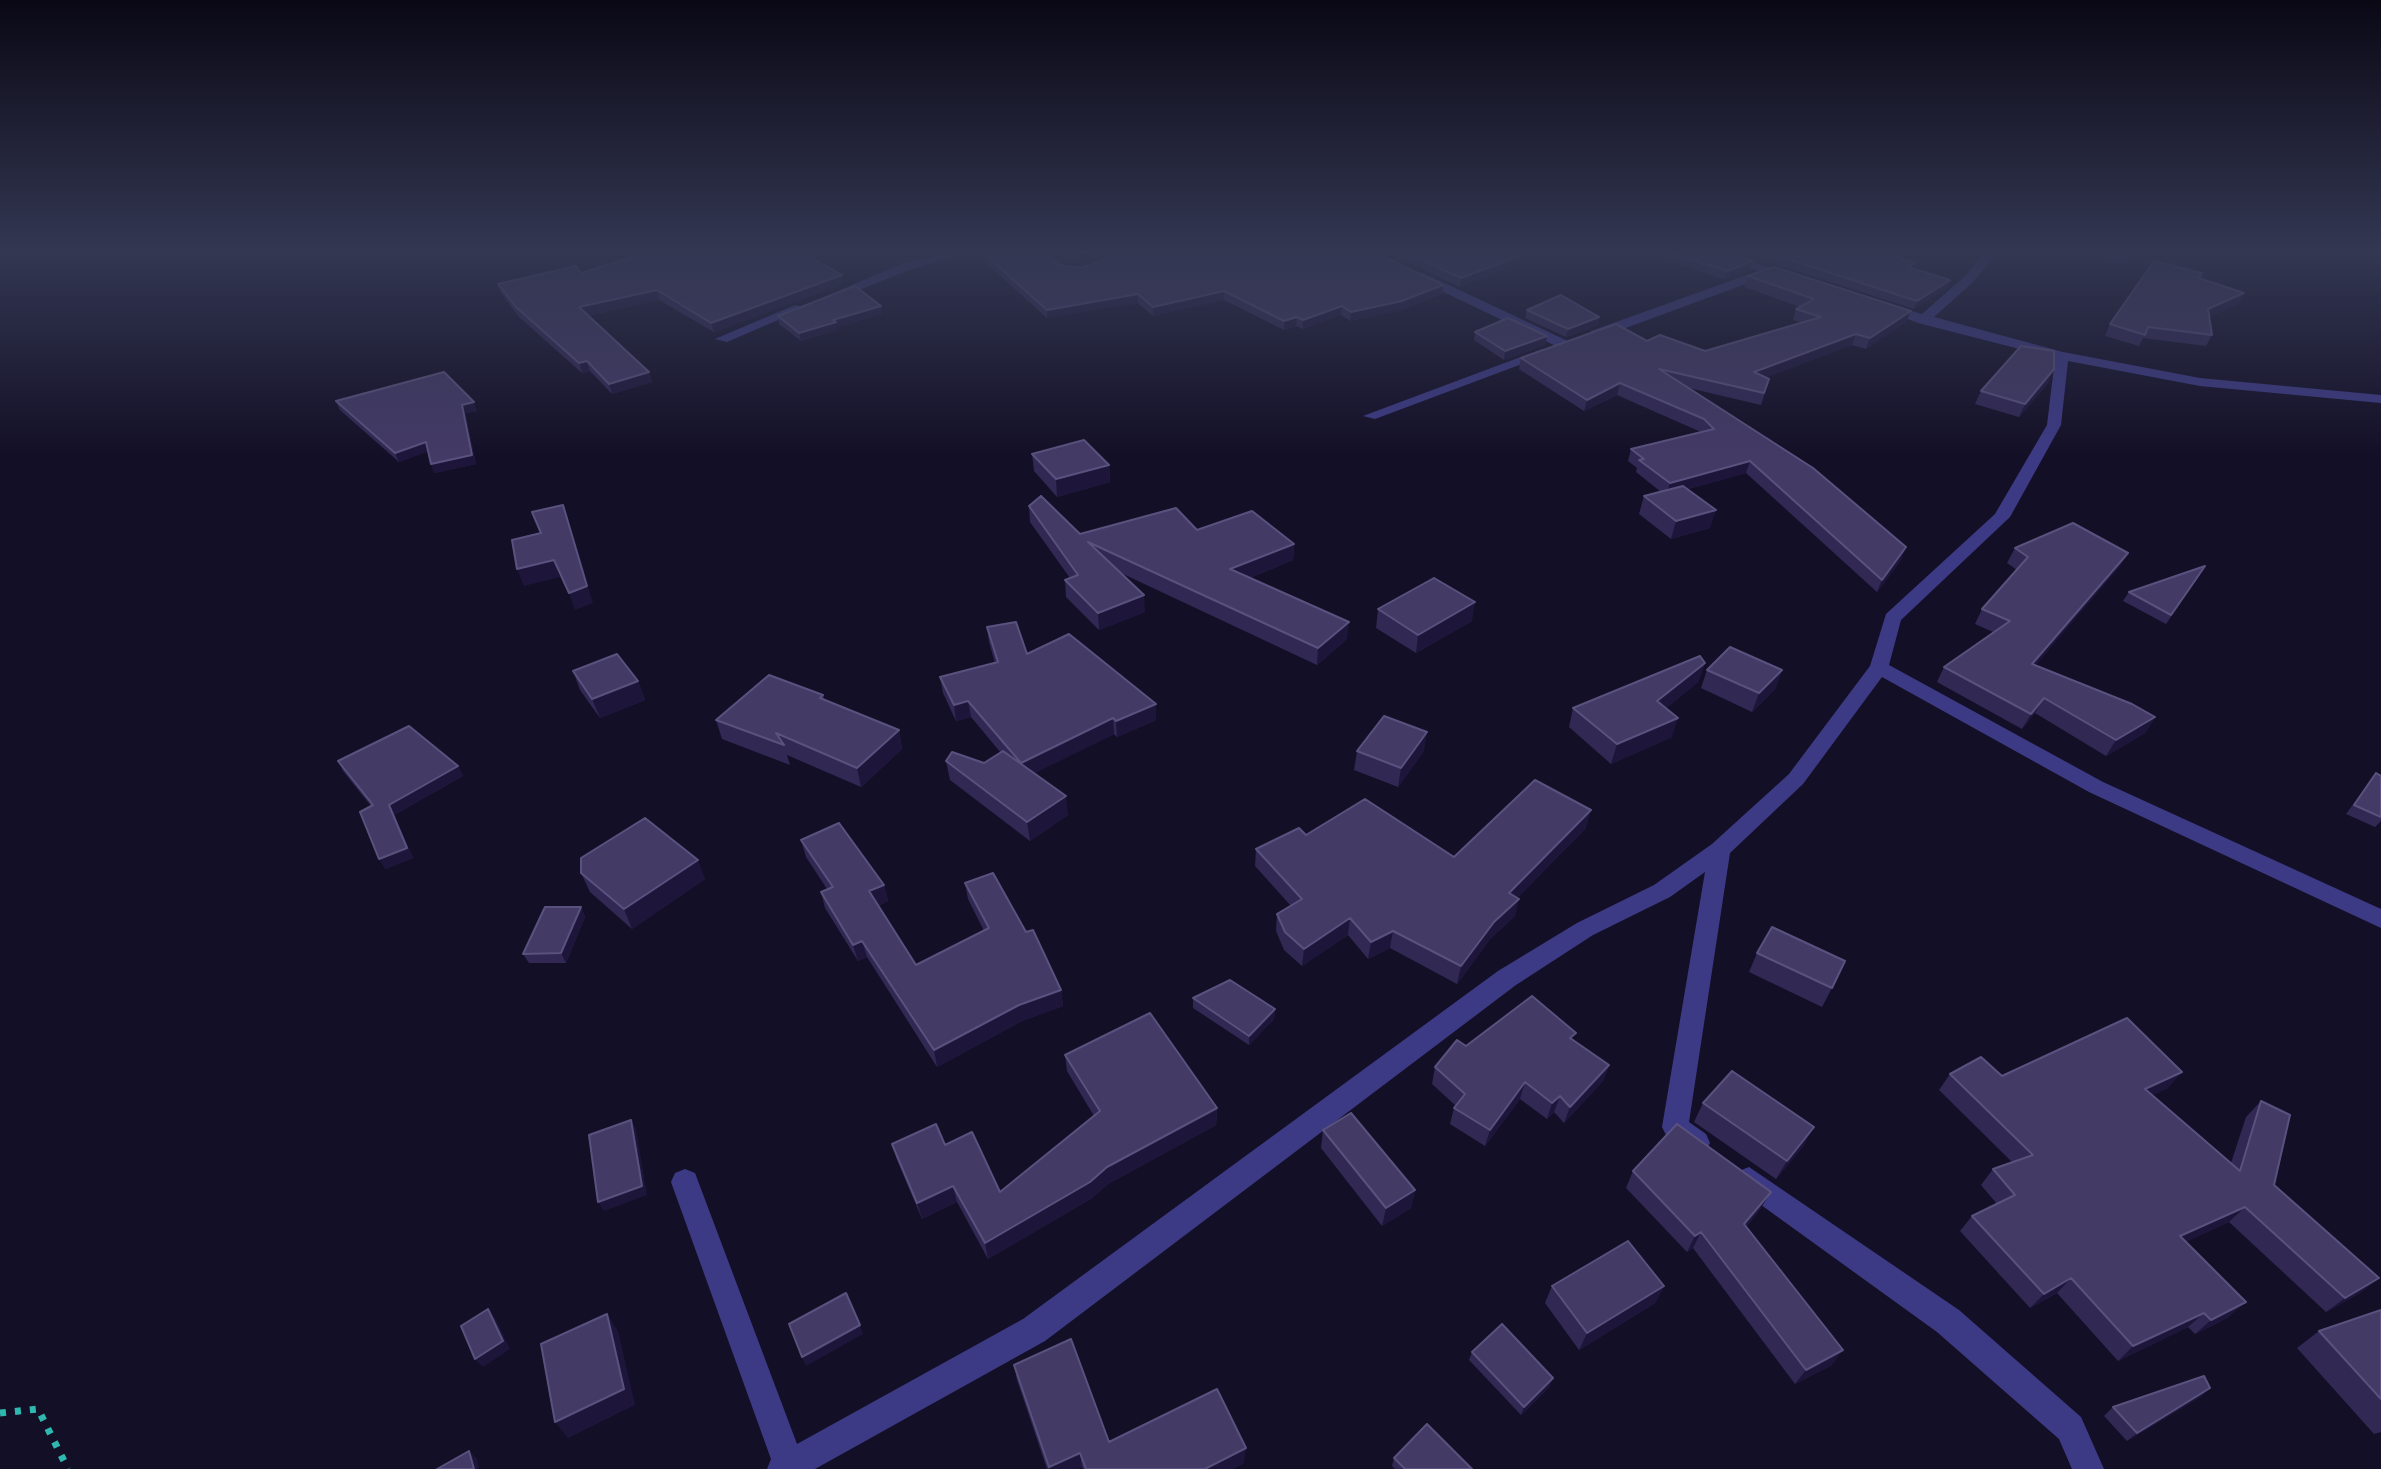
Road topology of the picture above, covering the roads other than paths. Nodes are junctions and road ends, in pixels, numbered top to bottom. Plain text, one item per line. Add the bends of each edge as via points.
1 (771, 320) edge
2 (1512, 320) edge
3 (1635, 320) edge
4 (1923, 320) edge
5 (722, 339) dead end
6 (1565, 345) junction
7 (2062, 356) junction
8 (2381, 399) edge
9 (1370, 416) dead end
10 (1879, 667) junction
11 (1720, 850) junction
12 (2381, 919) edge
13 (685, 1182) dead end
14 (786, 1467) edge
15 (2088, 1469) edge

1 - 5 street
2 - 6 street
3 - 6 street
4 - 7 street
6 - 9 street
7 - 8 street via 2200,382
7 - 10 street via 2054,425 2002,517 1892,618
10 - 11 street via 1796,779
10 - 12 street via 2096,787
11 - 14 street via 1662,891 1585,929 1507,978 1034,1330
11 - 15 street via 1675,1127 1948,1321 2070,1428
13 - 14 street

